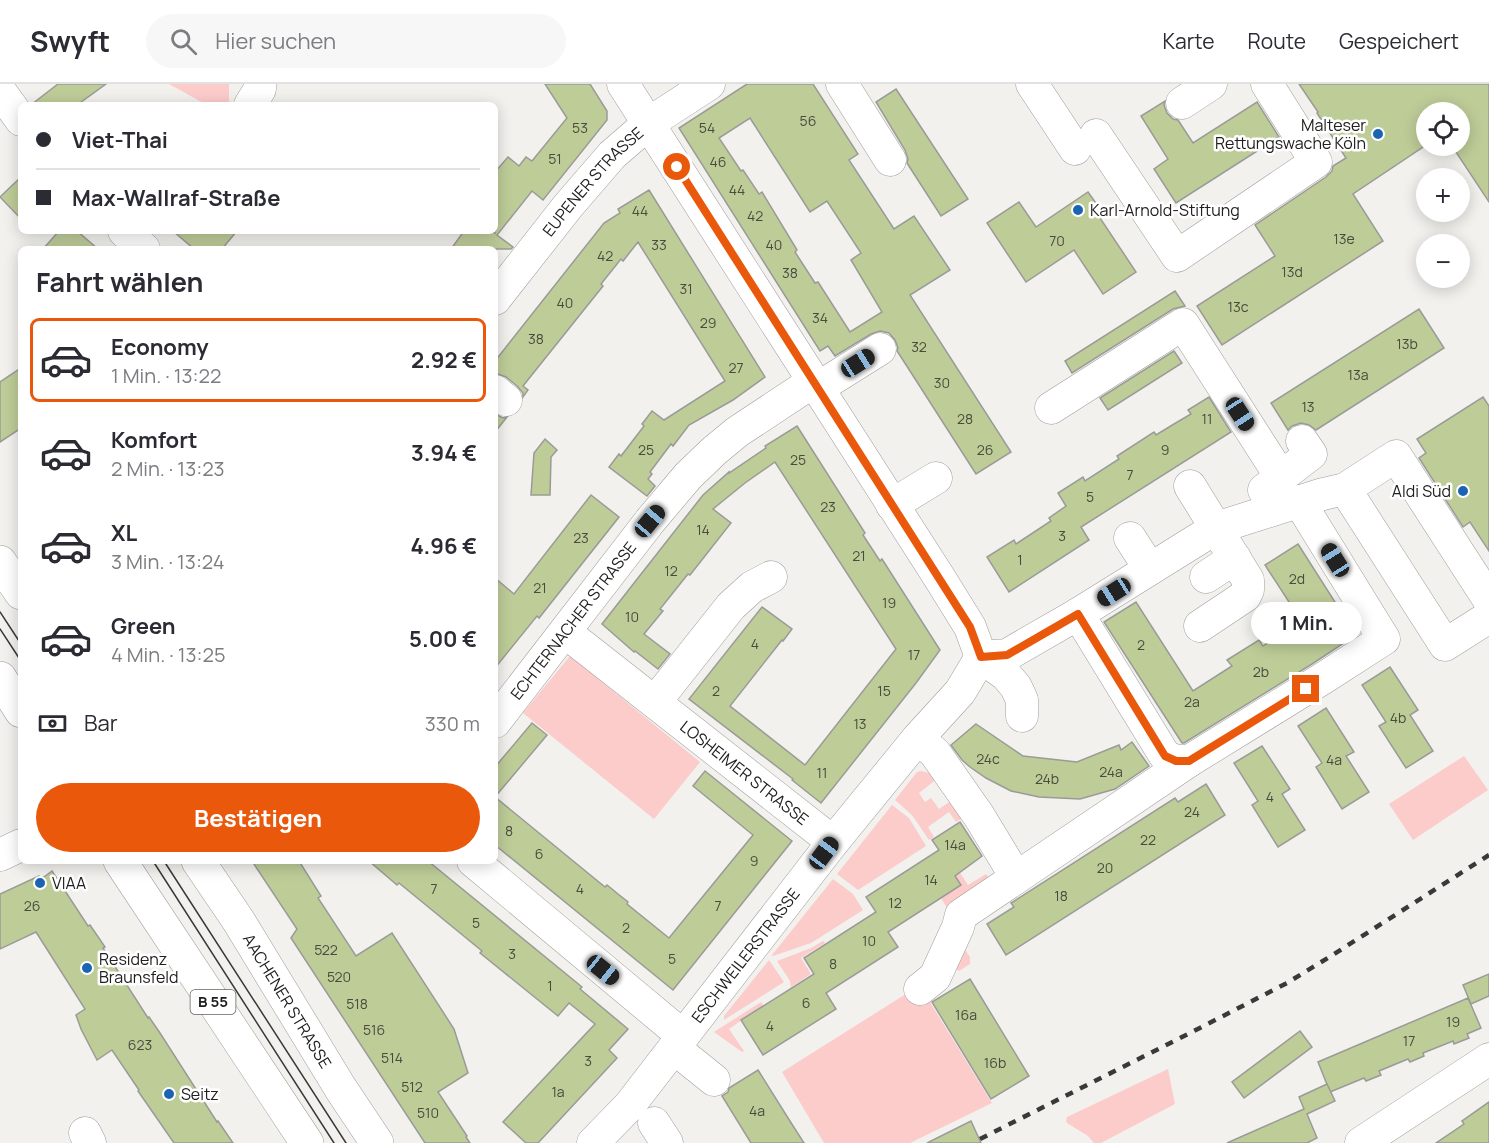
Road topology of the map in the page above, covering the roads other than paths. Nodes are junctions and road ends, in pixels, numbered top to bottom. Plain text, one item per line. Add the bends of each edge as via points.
1 (260, 84) edge
2 (623, 84) edge
3 (709, 84) edge
4 (842, 84) edge
5 (1032, 84) edge
6 (1211, 84) edge
7 (1267, 84) edge
8 (0, 91) edge
9 (252, 102) edge
10 (1182, 103) dead end
11 (18, 116) edge
12 (649, 123) junction
13 (890, 160) dead end
14 (498, 295) edge
15 (880, 349) dead end
16 (816, 385) junction
17 (1051, 408) dead end
18 (1302, 441) dead end
19 (936, 478) dead end
20 (1190, 486) dead end
21 (1312, 490) junction
22 (892, 505) junction
23 (1216, 528) junction
24 (1130, 538) dead end
25 (1235, 558) junction
26 (0, 562) edge
27 (1150, 569) junction
28 (771, 577) dead end
29 (1206, 577) dead end
30 (18, 589) edge
31 (1489, 600) edge
32 (1078, 614) junction
33 (1489, 617) edge
34 (1200, 626) dead end
35 (564, 632) junction
36 (981, 657) junction
37 (0, 678) edge
38 (655, 702) junction
39 (18, 706) edge
40 (1022, 716) dead end
41 (498, 718) edge
42 (918, 738) junction
43 (1189, 761) junction
44 (833, 842) junction
45 (18, 846) edge
46 (0, 855) edge
47 (122, 864) edge
48 (200, 864) edge
49 (475, 864) edge
50 (1016, 877) junction
51 (920, 989) dead end
52 (678, 1042) junction
53 (1489, 1059) edge
54 (714, 1080) dead end
55 (307, 1143) edge
56 (377, 1143) edge
57 (593, 1143) edge
58 (1361, 1143) edge

1 - 9 street
2 - 12 street
3 - 12 street, EUPENER STRASSE
4 - 13 street
5 - 7 street via 1085,142 1177,256 1316,162
6 - 10 street
8 - 11 street
12 - 14 street, EUPENER STRASSE via 590,180
12 - 16 street
15 - 16 street, ECHTERNACHER STRASSE
16 - 22 street
16 - 35 street, ECHTERNACHER STRASSE via 737,432 688,476
17 - 21 street via 1183,324
18 - 21 street via 1311,454
19 - 22 street
20 - 23 street
21 - 23 street
21 - 31 street via 1396,456
21 - 33 street via 1445,645
21 - 43 street via 1384,639
22 - 36 street via 970,627
23 - 25 street
23 - 27 street
24 - 27 street
25 - 29 street
25 - 34 street via 1248,580 1245,596
26 - 30 main road
27 - 32 street
28 - 38 street via 752,587 731,606
32 - 36 street via 1007,655
32 - 43 street via 1165,756
35 - 38 street, LOSHEIMER STRASSE
35 - 41 street, ECHTERNACHER STRASSE
36 - 40 street via 1016,687 1022,700
36 - 42 street, ESCHWEILERSTRASSE via 960,692
37 - 39 main road
38 - 44 street, LOSHEIMER STRASSE
42 - 44 street, ESCHWEILERSTRASSE
42 - 50 street via 935,753
43 - 50 street
44 - 52 street, ESCHWEILERSTRASSE
45 - 46 street
47 - 55 main road, B 55
48 - 56 main road, AACHENER STRASSE
49 - 52 street
50 - 51 street via 954,924 935,977
52 - 54 street
52 - 57 street, ESCHWEILERSTRASSE via 629,1106
53 - 58 street

